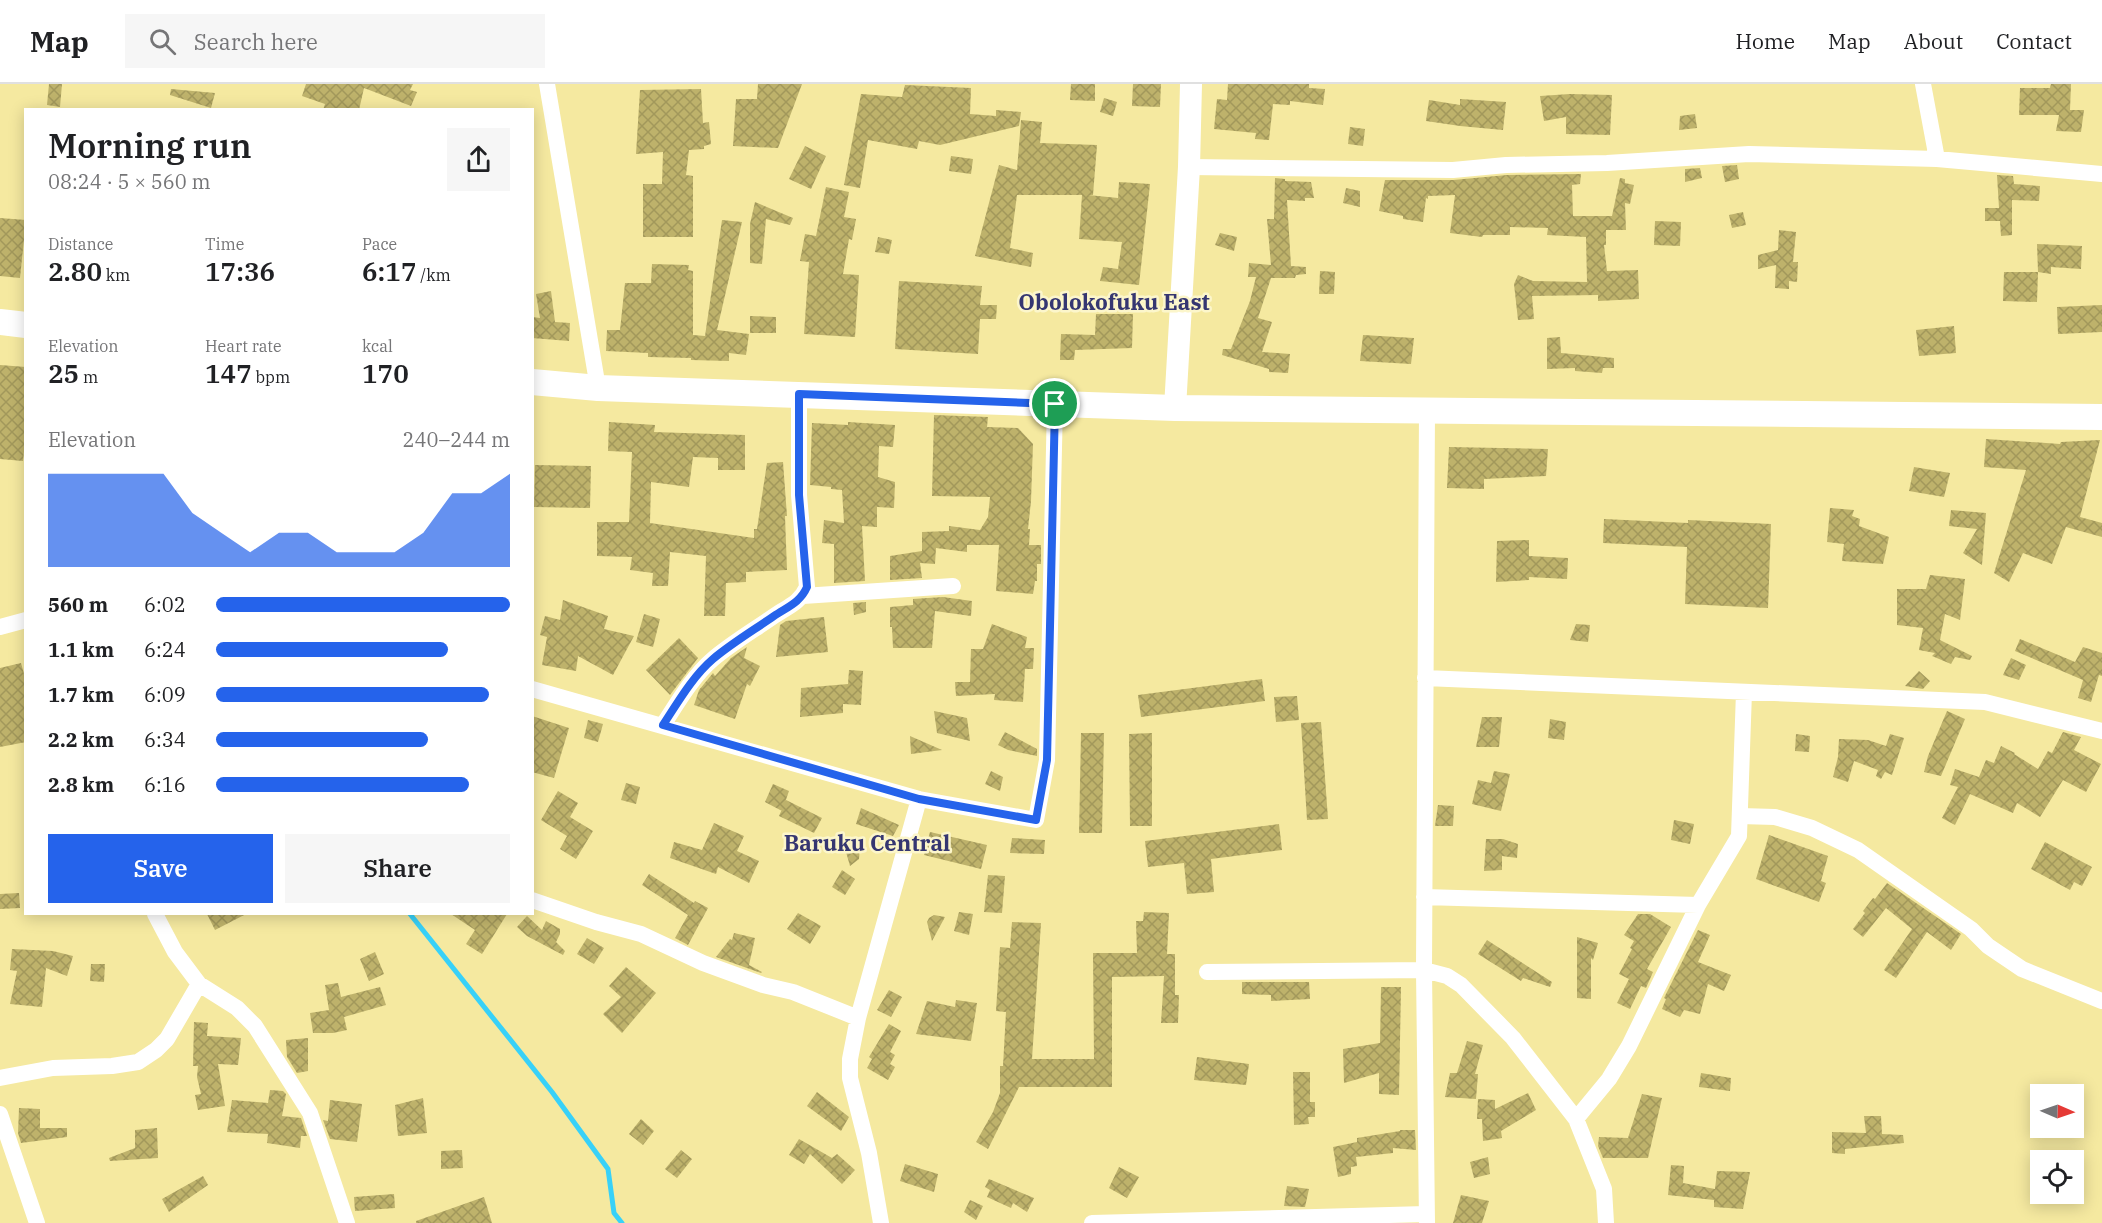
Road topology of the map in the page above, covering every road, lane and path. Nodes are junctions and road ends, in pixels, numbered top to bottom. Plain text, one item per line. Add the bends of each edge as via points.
1 (547, 84) edge
2 (1191, 84) edge
3 (1923, 84) edge
4 (1937, 159) junction
5 (1189, 167) junction
6 (2102, 174) edge
7 (0, 322) edge
8 (24, 325) edge
9 (534, 382) edge
10 (598, 388) junction
11 (799, 394) junction
12 (1055, 404) junction
13 (1175, 408) junction
14 (1427, 410) junction
15 (2102, 417) edge
16 (953, 586) dead end
17 (803, 596) junction
18 (24, 621) edge
19 (0, 627) edge
20 (1425, 678) junction
21 (534, 690) edge
22 (1744, 692) junction
23 (663, 725) junction
24 (2102, 731) edge
25 (919, 799) junction
26 (1740, 816) junction
27 (1424, 897) junction
28 (534, 901) edge
29 (1698, 905) junction
30 (156, 915) edge
31 (1424, 970) junction
32 (1207, 972) dead end
33 (199, 984) junction
34 (2102, 1001) edge
35 (858, 1018) junction
36 (0, 1078) edge
37 (0, 1114) edge
38 (1576, 1119) junction
39 (1427, 1218) edge
40 (38, 1223) edge
41 (347, 1223) edge
42 (881, 1223) edge
43 (1092, 1223) edge
44 (1606, 1223) edge

1 - 10 street
2 - 5 street
3 - 4 street
4 - 5 street via 1749,154 1453,170
4 - 6 street
5 - 13 street
7 - 8 main road
9 - 10 main road
10 - 11 main road
11 - 12 main road
11 - 17 street via 799,495 807,587
12 - 13 main road
12 - 25 street via 1047,760 1036,820
13 - 14 main road
14 - 15 main road
14 - 20 street
16 - 17 street
17 - 23 street via 712,660
18 - 19 street
20 - 22 street
20 - 27 street
21 - 23 street
22 - 24 street via 1985,702
22 - 26 street
23 - 25 street
25 - 35 street
26 - 29 street via 1739,836
26 - 34 street via 1775,817 1812,828 1858,850 2022,969
27 - 29 street
27 - 31 street
28 - 35 street via 641,934 703,963 794,992
29 - 38 street via 1629,1046 1609,1079
30 - 33 street via 175,952
31 - 32 street
31 - 38 street via 1447,976 1461,985 1513,1038
31 - 39 street
33 - 36 street via 167,1040 138,1062 53,1068
33 - 41 street via 237,1008 255,1026 310,1113
35 - 42 street via 850,1078
37 - 40 street
38 - 44 street via 1604,1189
39 - 43 street

